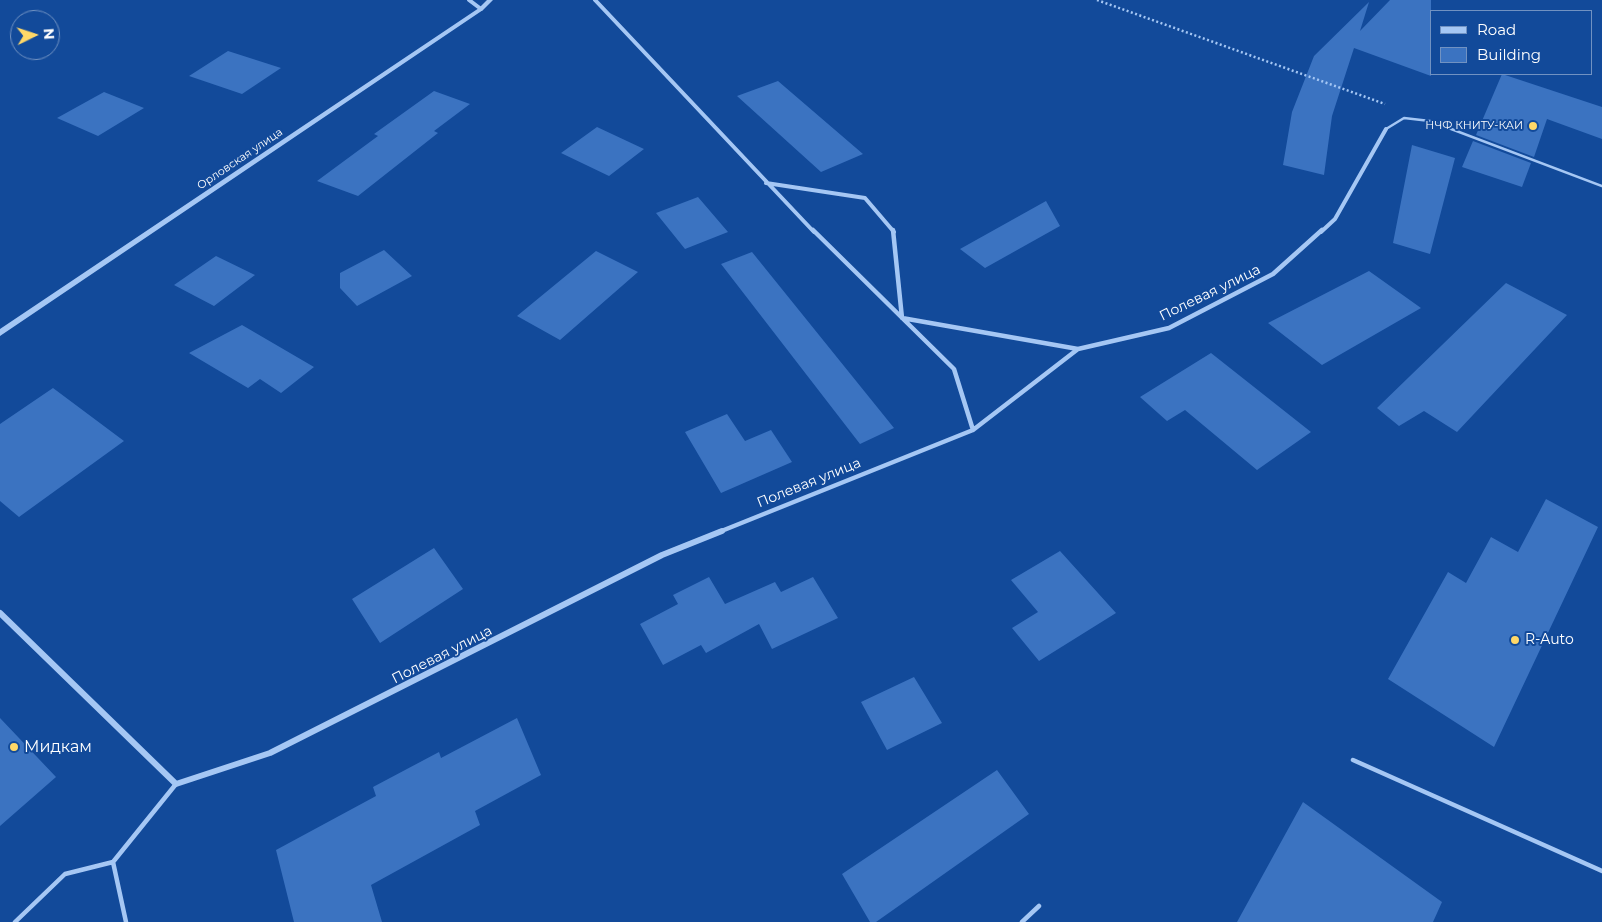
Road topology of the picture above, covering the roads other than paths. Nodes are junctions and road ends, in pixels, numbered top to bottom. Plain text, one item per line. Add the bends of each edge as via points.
1 (469, 0) edge
2 (490, 0) edge
3 (595, 0) edge
4 (481, 9) junction
5 (1386, 129) joint
6 (766, 183) junction
7 (1602, 186) edge
8 (902, 318) junction
9 (0, 333) edge
10 (1078, 349) junction
11 (972, 430) junction
12 (0, 613) edge
13 (1353, 760) dead end
14 (176, 784) junction
15 (113, 862) junction
16 (1602, 871) edge
17 (1039, 906) dead end
18 (15, 922) edge
19 (126, 922) edge
20 (1022, 922) edge

1 - 4 street
2 - 4 street, Орловская улица
3 - 6 street
4 - 9 street, Орловская улица
5 - 7 lane via 1404,118 1430,121
5 - 10 street, Полевая улица via 1335,220 1273,274 1168,328
6 - 8 street
6 - 8 street via 865,198 894,232
8 - 10 street
8 - 11 street via 954,369
10 - 11 street, Полевая улица
11 - 14 street, Полевая улица via 662,555 270,753
12 - 14 street
13 - 16 lane
14 - 15 lane
15 - 18 lane via 65,874
15 - 19 lane
17 - 20 lane

